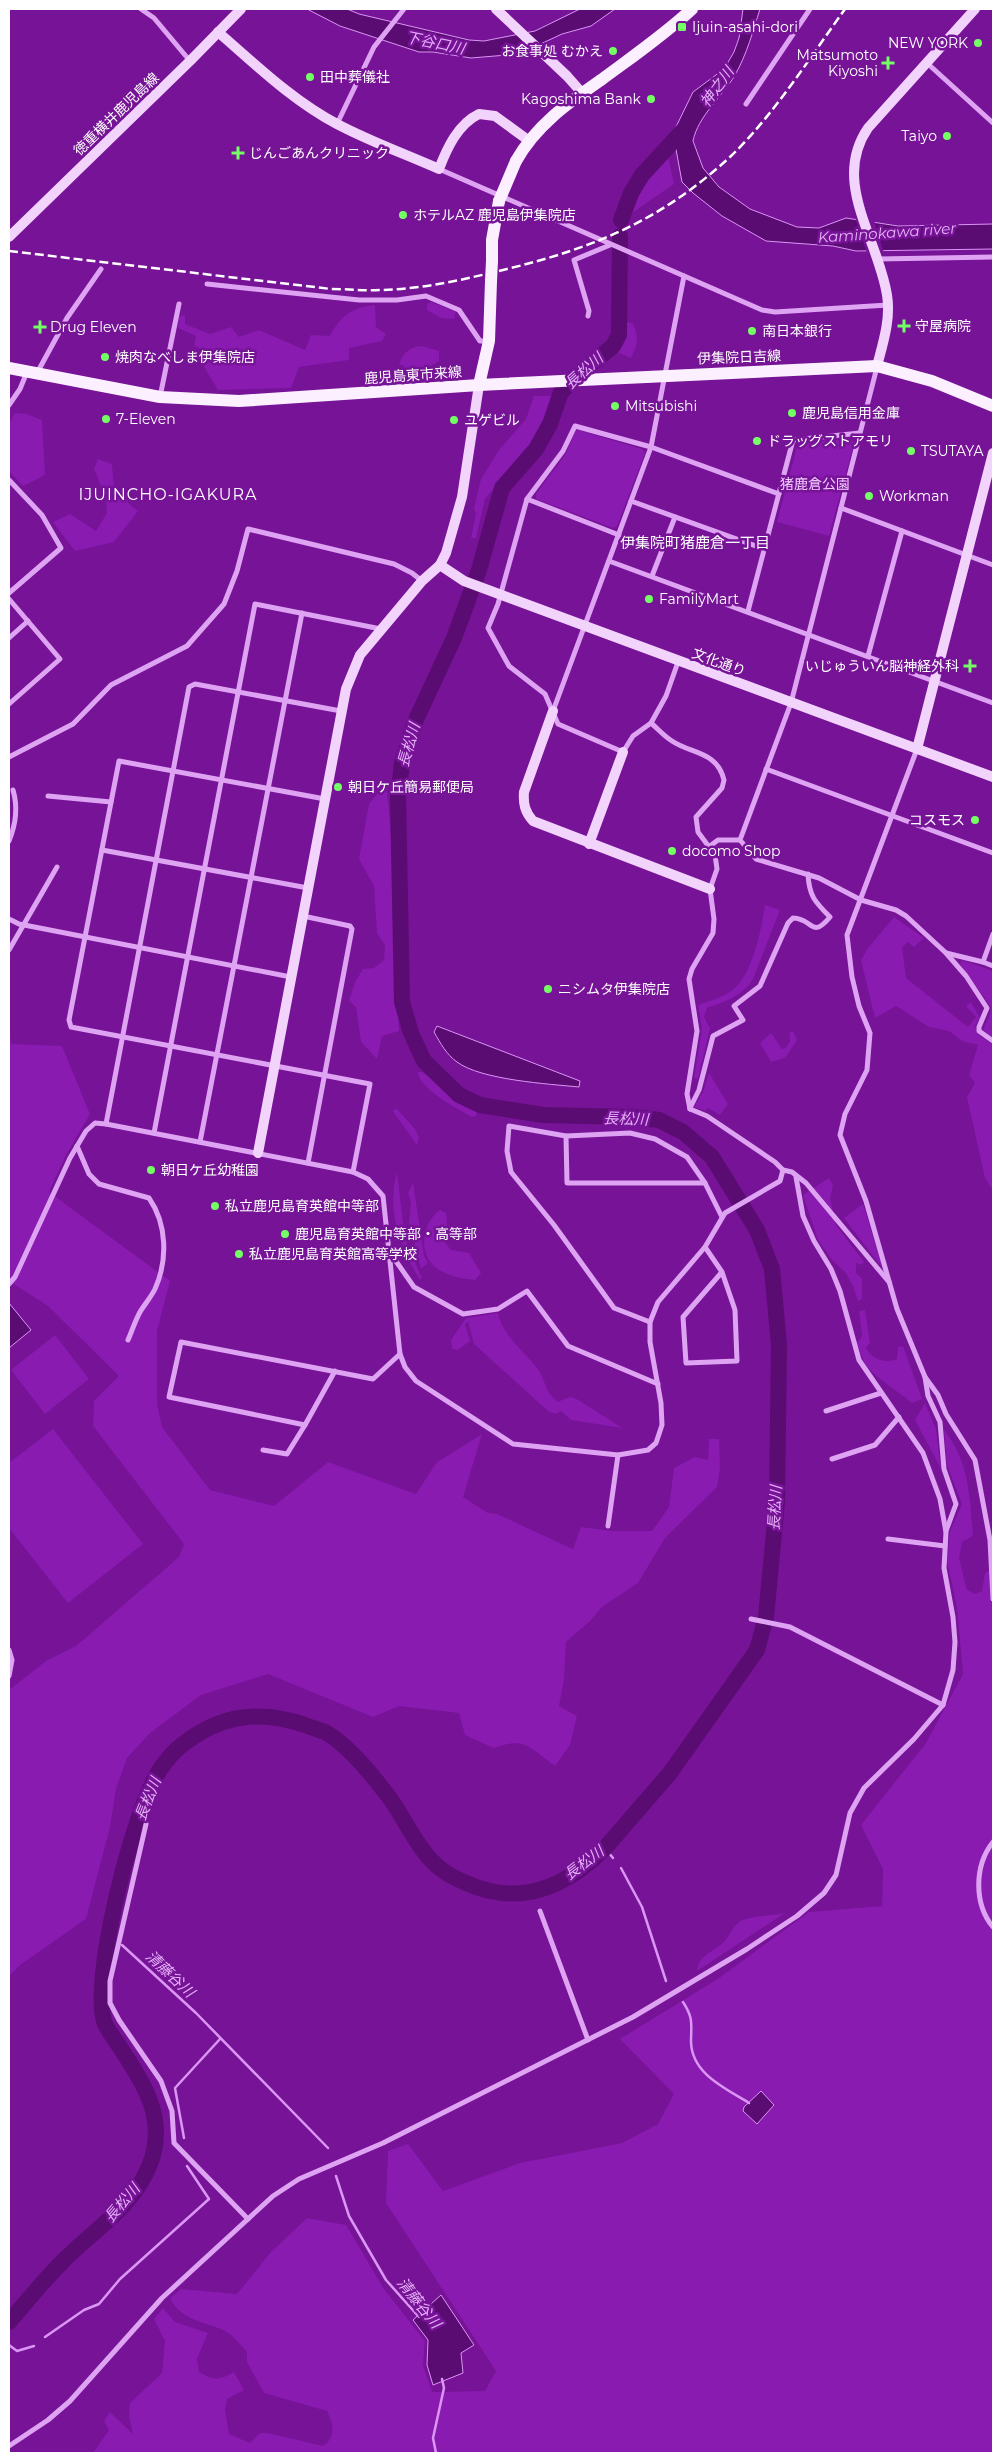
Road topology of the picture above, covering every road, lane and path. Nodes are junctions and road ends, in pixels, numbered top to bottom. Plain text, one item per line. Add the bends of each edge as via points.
1 (142, 9) edge
2 (241, 9) edge
3 (404, 9) edge
4 (496, 9) edge
5 (692, 9) edge
6 (810, 9) edge
7 (975, 9) edge
8 (218, 32) junction
9 (190, 61) junction
10 (927, 63) junction
11 (582, 93) junction
12 (746, 104) dead end
13 (993, 123) edge
14 (337, 124) junction
15 (528, 140) junction
16 (439, 169) junction
17 (9, 237) edge
18 (611, 246) junction
19 (877, 257) junction
20 (993, 257) edge
21 (100, 269) dead end
22 (684, 276) junction
23 (207, 284) dead end
24 (179, 304) dead end
25 (888, 305) junction
26 (588, 316) dead end
27 (489, 341) junction
28 (877, 366) junction
29 (9, 368) edge
30 (32, 372) junction
31 (665, 375) junction
32 (479, 385) junction
33 (160, 397) junction
34 (9, 405) edge
35 (993, 406) edge
36 (860, 433) junction
37 (651, 447) junction
38 (993, 453) edge
39 (9, 480) edge
40 (778, 494) junction
41 (527, 499) junction
42 (631, 501) junction
43 (841, 508) junction
44 (675, 517) junction
45 (902, 531) junction
46 (618, 535) junction
47 (764, 549) junction
48 (967, 556) junction
49 (609, 561) junction
50 (440, 565) junction
51 (993, 565) edge
52 (652, 576) junction
53 (422, 581) junction
54 (9, 594) edge
55 (498, 594) junction
56 (9, 599) edge
57 (748, 611) junction
58 (302, 612) junction
59 (28, 621) junction
60 (585, 627) junction
61 (382, 628) junction
62 (809, 634) junction
63 (9, 638) edge
64 (868, 656) junction
65 (678, 662) junction
66 (934, 681) junction
67 (238, 692) junction
68 (284, 701) junction
69 (791, 703) junction
70 (993, 703) edge
71 (9, 704) edge
72 (342, 711) junction
73 (553, 711) junction
74 (651, 723) junction
75 (917, 749) junction
76 (623, 752) junction
77 (9, 756) edge
78 (766, 769) junction
79 (173, 771) junction
80 (993, 777) edge
81 (220, 780) junction
82 (268, 789) junction
83 (13, 790) dead end
84 (48, 796) dead end
85 (325, 799) junction
86 (111, 802) junction
87 (893, 816) junction
88 (740, 840) junction
89 (9, 841) edge
90 (589, 844) junction
91 (710, 846) junction
92 (102, 850) junction
93 (993, 853) edge
94 (156, 860) junction
95 (57, 867) dead end
96 (204, 869) junction
97 (808, 874) junction
98 (251, 878) junction
99 (308, 888) junction
100 (710, 889) junction
101 (861, 900) junction
102 (303, 916) junction
103 (9, 919) edge
104 (23, 925) junction
105 (993, 934) edge
106 (85, 937) junction
107 (139, 947) junction
108 (9, 950) edge
109 (946, 953) junction
110 (188, 957) junction
111 (982, 962) junction
112 (234, 966) junction
113 (993, 966) edge
114 (291, 977) junction
115 (122, 1037) junction
116 (993, 1041) edge
117 (170, 1046) junction
118 (217, 1054) junction
119 (274, 1065) junction
120 (324, 1075) junction
121 (690, 1109) junction
122 (106, 1124) junction
123 (154, 1133) junction
124 (566, 1136) junction
125 (200, 1142) junction
126 (77, 1146) junction
127 (258, 1153) junction
128 (308, 1163) junction
129 (783, 1170) junction
130 (353, 1172) junction
131 (796, 1177) junction
132 (705, 1183) junction
133 (723, 1215) junction
134 (705, 1247) junction
135 (390, 1253) junction
136 (722, 1272) junction
137 (9, 1284) edge
138 (892, 1285) junction
139 (650, 1322) junction
140 (128, 1340) dead end
141 (400, 1354) junction
142 (335, 1371) junction
143 (925, 1377) junction
144 (658, 1384) junction
145 (881, 1393) junction
146 (826, 1411) dead end
147 (899, 1417) junction
148 (304, 1425) junction
149 (263, 1450) dead end
150 (618, 1455) junction
151 (832, 1459) dead end
152 (608, 1526) dead end
153 (946, 1532) junction
154 (888, 1539) dead end
155 (945, 1546) junction
156 (993, 1598) edge
157 (753, 1620) dead end
158 (9, 1650) edge
159 (9, 1676) edge
160 (942, 1705) junction
161 (146, 1824) dead end
162 (993, 1842) edge
163 (540, 1911) dead end
164 (993, 1928) edge
165 (588, 2040) junction
166 (248, 2219) junction
167 (9, 2446) edge

1 - 9 street via 154,18
2 - 8 street, 徳重横井鹿児島線
3 - 14 street via 376,44
4 - 11 street
5 - 11 main road, 鹿児島東市来線 via 654,42
6 - 12 street
7 - 10 street
8 - 9 street, 徳重横井鹿児島線
8 - 14 street via 271,78
9 - 17 street, 徳重横井鹿児島線
10 - 13 street
10 - 19 street via 861,138 853,165 853,179
11 - 15 main road, 鹿児島東市来線
14 - 16 street
15 - 16 street via 494,116 479,114 462,126
15 - 27 main road, 鹿児島東市来線, bridge via 499,200 492,240
16 - 18 street
18 - 22 street
18 - 26 street via 574,260
19 - 20 street
19 - 25 street
21 - 30 street
22 - 25 street via 745,303 775,312
22 - 31 street
23 - 27 street via 359,300 426,296 459,310 480,341
24 - 33 street
25 - 28 street via 886,332
27 - 32 main road, 鹿児島東市来線
28 - 31 main road, 伊集院日吉線
28 - 35 main road, 伊集院日吉線 via 932,381
28 - 36 street
29 - 30 main road, 鹿児島東市来線
30 - 33 main road, 鹿児島東市来線
30 - 34 street
31 - 32 main road, 伊集院日吉線
31 - 37 street
32 - 33 main road, 鹿児島東市来線 via 239,401
32 - 50 street via 462,497 452,538
36 - 40 street via 793,440
36 - 43 street
37 - 40 street
37 - 41 street via 575,426 563,451
37 - 42 street
38 - 48 street
39 - 54 street via 42,515 61,548
40 - 47 street
41 - 46 street
41 - 55 street
42 - 44 street
42 - 46 street
43 - 45 street
43 - 62 street
44 - 47 street
44 - 52 street
45 - 48 street
45 - 64 street
46 - 49 street
47 - 57 street
48 - 51 street
48 - 66 street
49 - 52 street
49 - 60 street
50 - 53 street
50 - 55 street, 文化通り via 464,581
52 - 57 street
53 - 61 street
53 - 77 street via 394,564 248,529 224,604 188,646 110,685 73,724
55 - 60 street, 文化通り
55 - 73 street via 488,628 509,666 546,694
56 - 59 street
57 - 62 street
58 - 61 street
58 - 67 street via 255,604
58 - 68 street
59 - 63 street
59 - 71 street via 60,660
60 - 65 street, 文化通り
60 - 73 street
61 - 72 street via 354,667
62 - 64 street
62 - 69 street
64 - 66 street
65 - 69 street, 文化通り
65 - 74 street via 666,696
66 - 70 street
66 - 75 street
67 - 68 street
67 - 79 street via 195,684 189,688
67 - 81 street
68 - 72 street
68 - 82 street
69 - 75 street, 文化通り
69 - 78 street
72 - 85 street
73 - 76 street via 558,724
73 - 90 street via 523,803 527,814 539,825
74 - 76 street via 633,736
74 - 91 street via 672,741 704,755 718,766 723,775 722,788 696,817 698,832
75 - 80 street, 文化通り
75 - 87 street
76 - 90 street
78 - 87 street
78 - 88 street
79 - 81 street
79 - 86 street via 119,761
79 - 94 street
81 - 82 street
81 - 96 street
82 - 85 street
82 - 98 street
83 - 89 street via 16,809
84 - 86 street
85 - 99 street
86 - 92 street
87 - 93 street
87 - 101 street
88 - 91 street via 718,840
88 - 97 street via 756,859
90 - 100 street
91 - 100 street via 717,860
92 - 94 street
92 - 106 street
94 - 96 street
94 - 107 street
95 - 104 street
96 - 98 street
96 - 110 street
97 - 101 street
97 - 121 street via 809,890 830,917 817,928 799,918 788,923 760,986 734,1006 743,1020 714,1036 699,1090
98 - 99 street
98 - 112 street
99 - 102 street
100 - 121 street via 713,933 689,979 697,1031 687,1094
101 - 109 street via 906,916
101 - 138 street via 850,924 848,950 858,1006 870,1034 867,1070 845,1114 840,1135 866,1201
102 - 114 street
102 - 120 street via 352,929
103 - 104 street
104 - 106 street
104 - 108 street
105 - 111 street
106 - 107 street
106 - 115 street via 69,1020 71,1027
107 - 110 street
107 - 115 street
109 - 111 street
109 - 116 street via 987,1008 979,1027
110 - 112 street
110 - 117 street
111 - 113 street
112 - 114 street
112 - 118 street
114 - 119 street
115 - 117 street
115 - 122 street
117 - 118 street
117 - 123 street
118 - 119 street
118 - 125 street
119 - 120 street
119 - 127 street
120 - 128 street
120 - 130 street via 370,1084
121 - 129 street via 715,1121
122 - 123 street
122 - 126 street via 95,1122
123 - 125 street
124 - 132 street via 630,1133 655,1139 687,1157
124 - 132 street via 567,1183
124 - 139 street via 509,1126 507,1151 511,1172 614,1308
125 - 127 street
126 - 137 street
126 - 140 street via 89,1174 99,1184 149,1198 161,1225 164,1258 160,1274
127 - 128 street
128 - 130 street
129 - 131 street via 792,1172
129 - 133 street via 780,1181
130 - 135 street via 368,1179 383,1196
131 - 138 street via 806,1183
131 - 145 street via 803,1216 832,1269 859,1360
132 - 133 street
133 - 134 street
134 - 136 street
134 - 139 street via 658,1302
135 - 141 street
135 - 144 street via 414,1287 463,1314 498,1310 527,1291 568,1346
136 - 136 street via 735,1310 737,1361 686,1363 683,1317
138 - 143 street via 897,1309
139 - 144 street via 650,1342
141 - 142 street via 373,1379
141 - 150 street via 416,1381 513,1444
142 - 148 street
142 - 148 street via 181,1342 169,1397
143 - 153 street via 928,1396 940,1422 944,1470 956,1504
143 - 156 street via 975,1460 990,1540
144 - 150 street via 663,1414 656,1443 648,1450
145 - 146 street
145 - 147 street
147 - 151 street via 876,1445
147 - 153 street via 923,1454 935,1482
148 - 149 street via 287,1454
150 - 152 street
153 - 155 street
154 - 155 street
155 - 160 street via 944,1568 955,1642 953,1670
157 - 160 street via 786,1626
158 - 159 street via 12,1660
160 - 165 street via 914,1739 864,1788 850,1814 836,1876 824,1894 747,1949
161 - 166 street via 110,1981 110,2003 118,2020 161,2081 172,2111 174,2144
162 - 164 street via 981,1866 978,1884 981,1903
163 - 165 street
165 - 166 street via 383,2143 299,2178 260,2206
166 - 167 street via 162,2298 70,2401 42,2425

